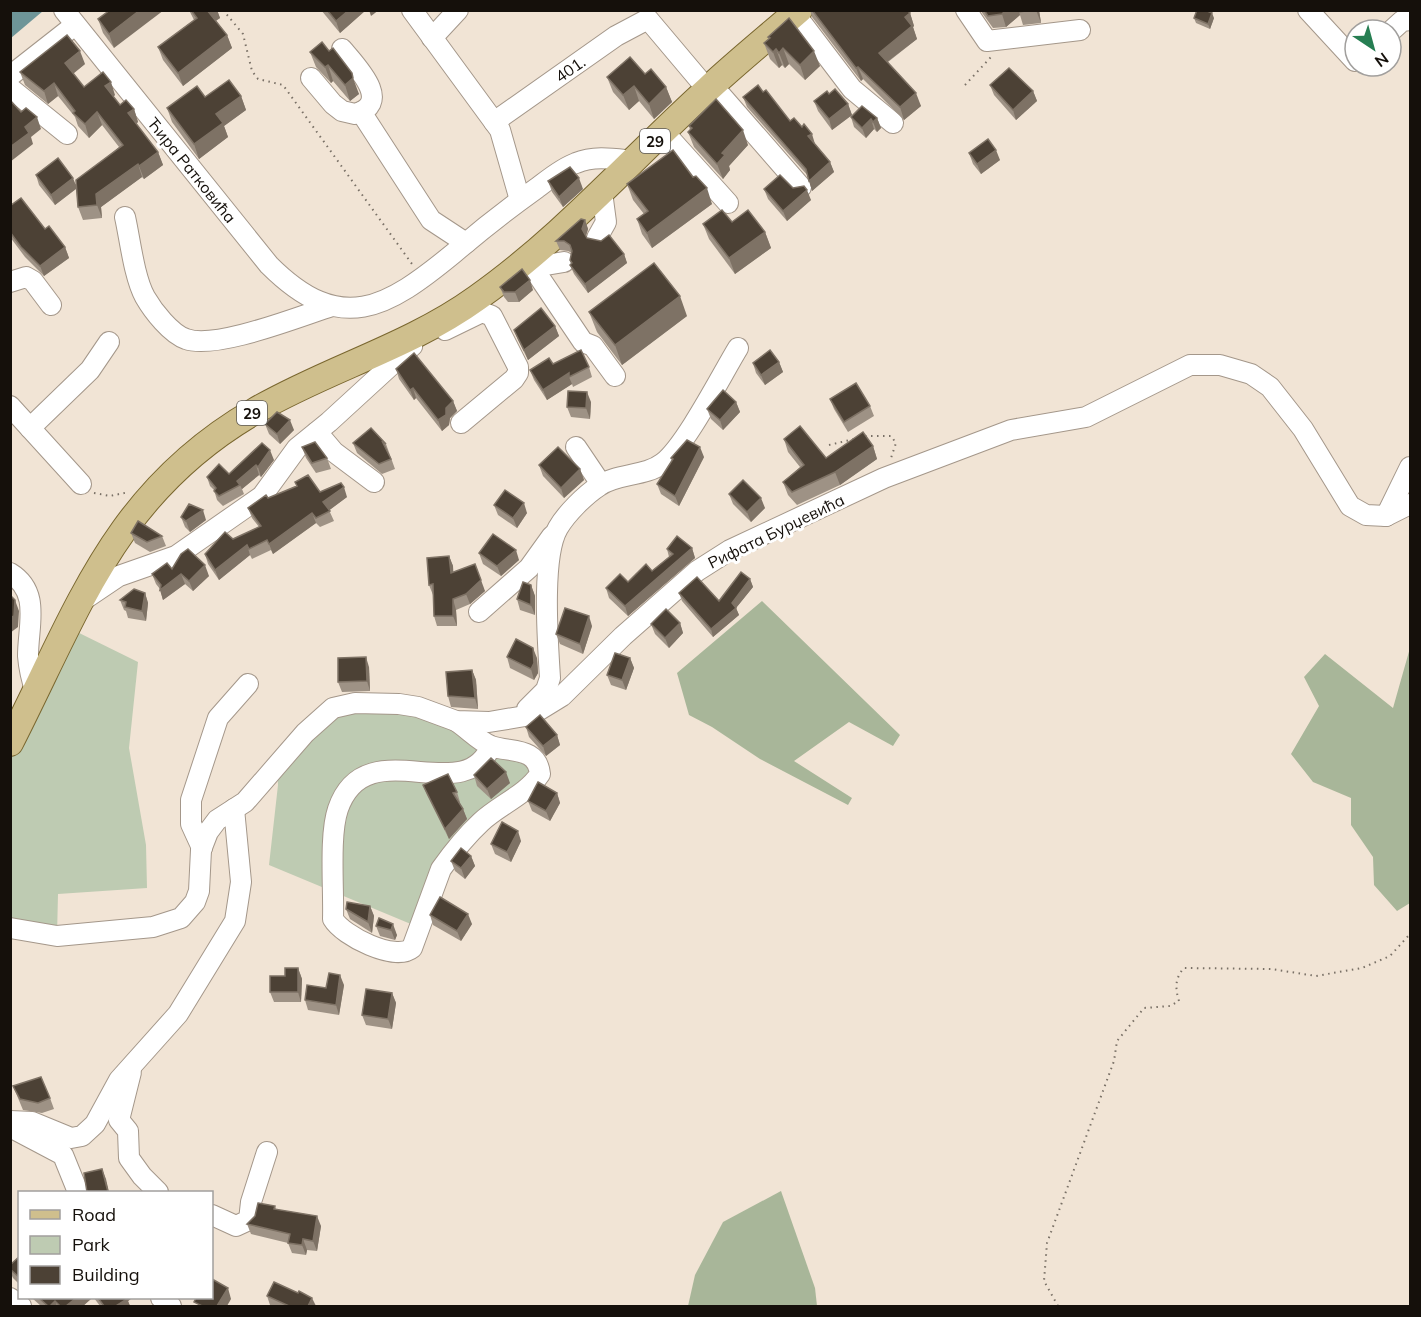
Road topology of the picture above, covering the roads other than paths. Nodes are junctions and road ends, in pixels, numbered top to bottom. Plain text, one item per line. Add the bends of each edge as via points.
1 (412, 10) edge
2 (458, 10) edge
3 (966, 10) edge
4 (1308, 10) edge
5 (797, 12) edge
6 (70, 15) edge
7 (1080, 30) dead end
8 (432, 38) junction
9 (1343, 48) edge
10 (342, 49) dead end
11 (10, 76) edge
12 (311, 78) dead end
13 (710, 87) junction
14 (10, 88) edge
15 (365, 119) junction
16 (494, 122) junction
17 (893, 123) dead end
18 (664, 132) junction
19 (67, 134) dead end
20 (634, 161) junction
21 (801, 187) edge
22 (602, 192) junction
23 (520, 200) junction
24 (728, 203) dead end
25 (125, 217) dead end
26 (597, 238) edge
27 (466, 243) junction
28 (564, 262) dead end
29 (530, 263) junction
30 (10, 282) edge
31 (51, 305) dead end
32 (332, 306) junction
33 (591, 311) edge
34 (572, 324) junction
35 (109, 342) dead end
36 (410, 342) junction
37 (738, 348) dead end
38 (615, 376) dead end
39 (10, 406) edge
40 (461, 423) dead end
41 (30, 429) junction
42 (317, 432) junction
43 (576, 447) dead end
44 (1410, 467) edge
45 (374, 482) dead end
46 (81, 484) road end
47 (601, 484) junction
48 (1410, 504) edge
49 (1386, 516) junction
50 (557, 529) junction
51 (10, 573) edge
52 (78, 604) junction
53 (479, 612) dead end
54 (248, 684) dead end
55 (36, 693) junction
56 (509, 719) junction
57 (456, 721) junction
58 (10, 743) edge
59 (491, 746) junction
60 (234, 809) junction
61 (202, 848) junction
62 (10, 928) edge
63 (132, 1067) junction
64 (10, 1121) edge
65 (10, 1127) edge
66 (267, 1152) dead end
67 (78, 1191) edge
68 (157, 1191) edge
69 (213, 1215) edge
70 (10, 1298) edge
71 (21, 1306) edge

1 - 8 street
2 - 8 street
3 - 7 street via 987,41
4 - 9 street
5 - 13 main road, 29
5 - 17 street via 852,89
6 - 11 street
6 - 32 street, Ћира Ратковића via 269,265 288,285
8 - 16 street
10 - 15 street via 372,87
12 - 15 street via 342,111
13 - 16 street, 401. via 648,19 616,36
13 - 18 main road, 29
13 - 21 street
14 - 19 street
15 - 27 street via 431,220
16 - 23 street via 500,130
18 - 20 main road, 29
18 - 24 street
20 - 22 main road, 29
20 - 23 street, Ћира Ратковића via 596,157 575,163
22 - 26 street via 606,222
22 - 29 main road, 29
23 - 27 street, Ћира Ратковића
25 - 32 street, Ћира Ратковића via 144,296 183,339 197,342 237,336
27 - 32 street, Ћира Ратковића via 423,278 374,306
28 - 29 street
29 - 34 street
29 - 36 main road, 29
30 - 31 street via 26,277
33 - 34 street
34 - 38 street
35 - 41 street via 90,370
36 - 40 street via 482,312 492,316 519,367 518,373
36 - 42 street
36 - 52 main road, 29 via 257,409 207,444 156,488 115,539
37 - 47 street, Рифата Бурџевића via 664,463
39 - 41 street
41 - 46 street
42 - 45 street via 334,452
42 - 52 street via 292,454 270,488 245,509 176,556 119,576
43 - 47 street
44 - 49 street
47 - 50 street, Рифата Бурџевића
48 - 49 street
49 - 56 street, Рифата Бурџевића via 1366,515 1350,506 1303,429 1270,387 1251,374 1220,365 1190,365 1086,417 1011,430 884,478 730,550 697,570 562,696 531,715
50 - 53 street via 529,568
50 - 56 street, Рифата Бурџевића via 548,573 550,678 539,699
51 - 55 street via 23,583 30,597 29,661
52 - 55 main road, 29
54 - 61 street via 218,718 191,800 191,825
55 - 58 main road, 29
56 - 57 street, Рифата Бурџевића
57 - 59 street, Рифата Бурџевића
57 - 60 street, Рифата Бурџевића via 399,704 355,703 333,708
59 - 59 street, Рифата Бурџевића via 524,751 537,762 540,774 479,823 447,860 412,948 397,954 349,936 333,919 335,826 338,809 352,787 376,772 463,773 481,763
60 - 61 street, Рифата Бурџевића via 217,820
60 - 63 street via 241,882 235,921 178,1014
61 - 62 street, Рифата Бурџевића via 195,903 181,918 153,927 57,936
63 - 64 street via 111,1090 95,1124 82,1136 71,1138 32,1122
63 - 68 street via 119,1120 128,1131 129,1158
65 - 67 street via 63,1155
66 - 69 street via 249,1220 236,1226
70 - 71 street

